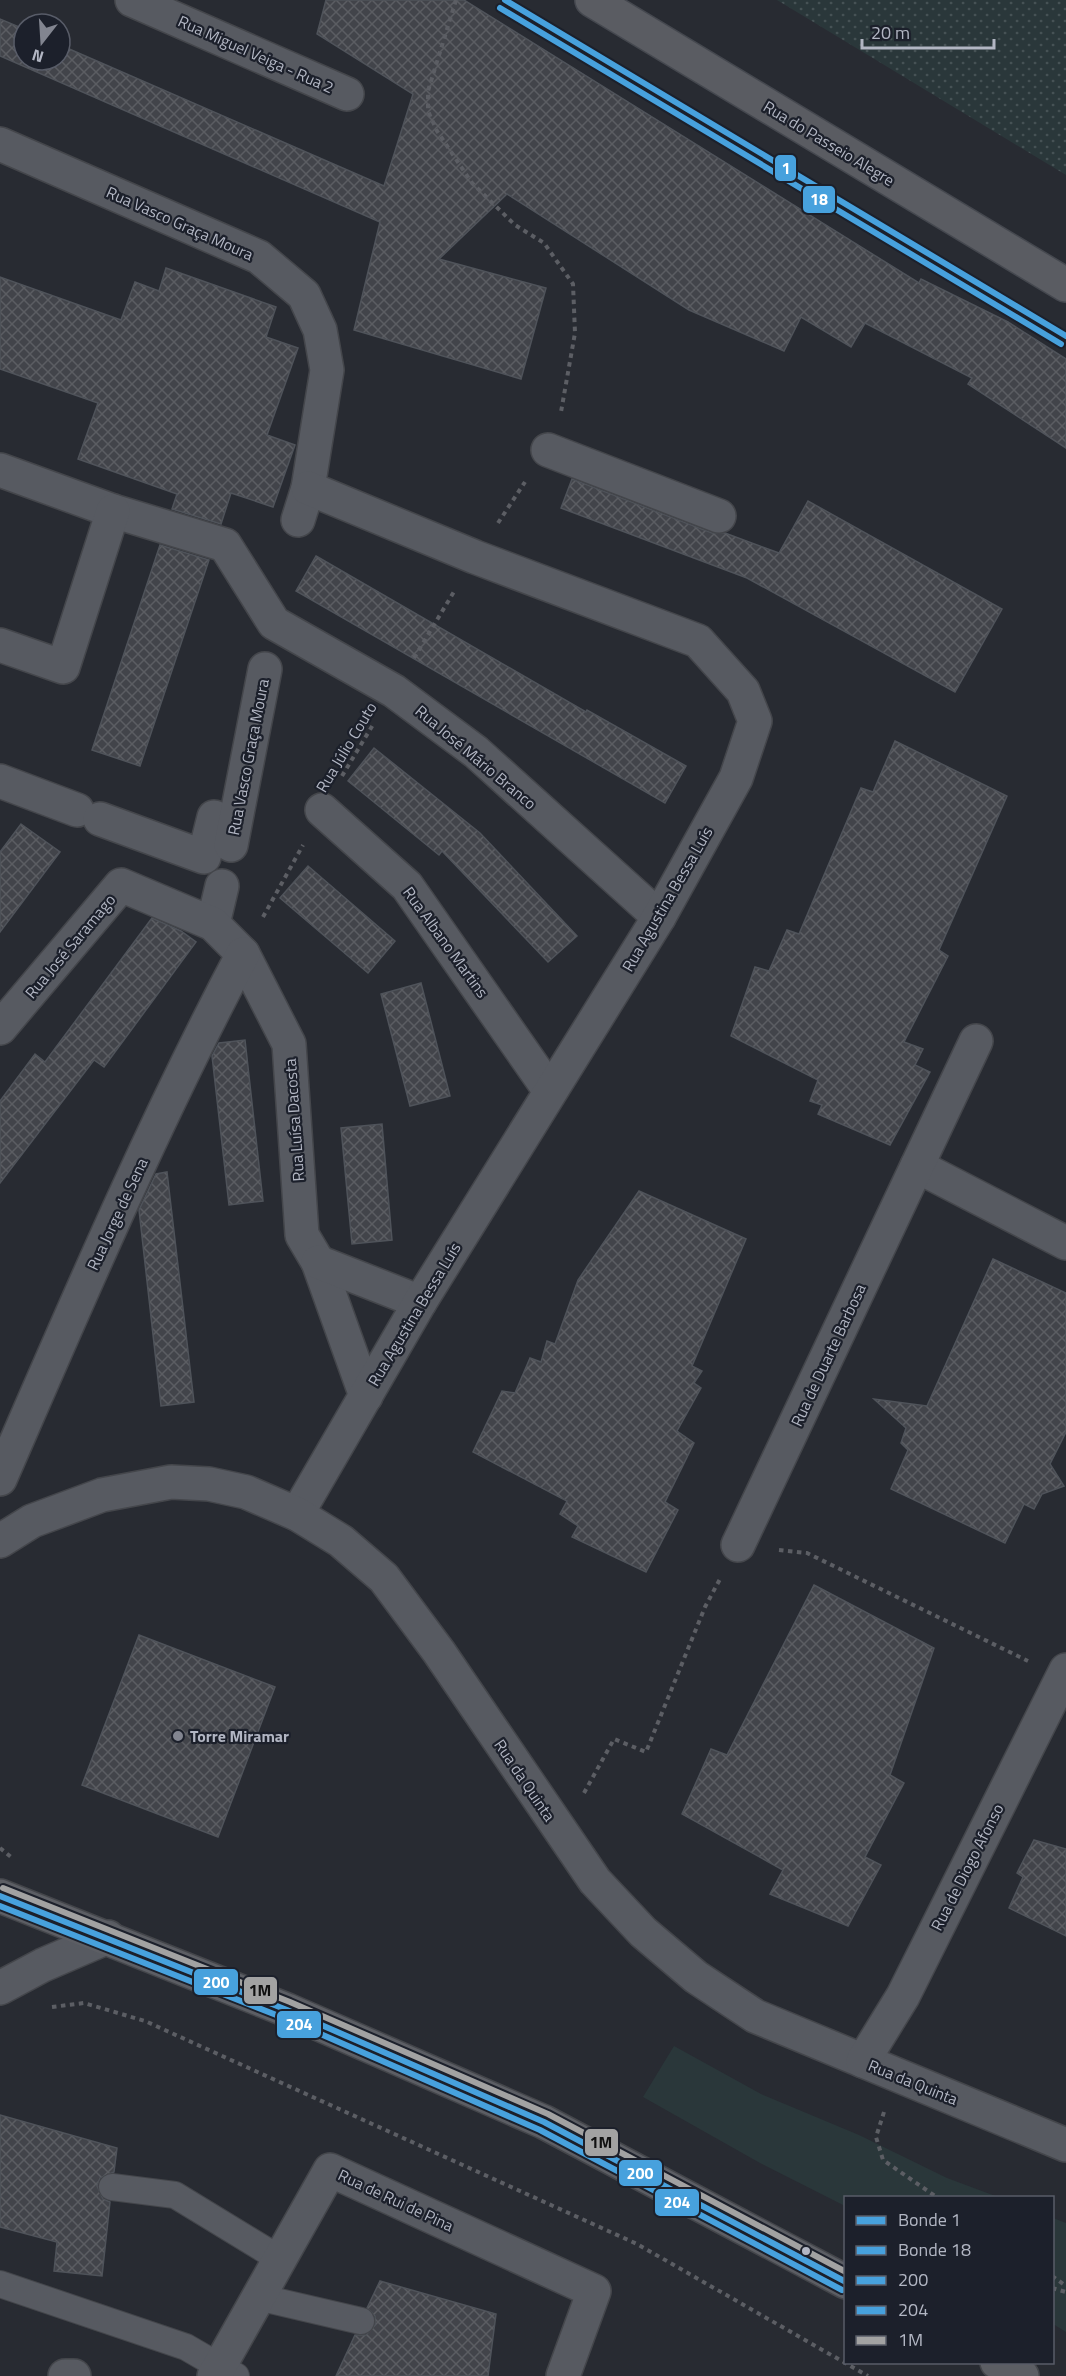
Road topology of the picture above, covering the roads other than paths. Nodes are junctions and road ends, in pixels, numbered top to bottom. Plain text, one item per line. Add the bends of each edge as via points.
1 (132, 0) edge
2 (592, 0) edge
3 (347, 94) dead end
4 (0, 144) edge
5 (1066, 285) edge
6 (548, 450) road end
7 (0, 470) edge
8 (308, 488) junction
9 (113, 511) junction
10 (719, 516) dead end
11 (298, 520) dead end
12 (271, 636) junction
13 (0, 645) edge
14 (0, 781) edge
15 (322, 810) road end
16 (222, 886) dead end
17 (659, 917) junction
18 (213, 924) junction
19 (243, 954) junction
20 (1, 1025) edge
21 (976, 1041) dead end
22 (550, 1091) junction
23 (917, 1166) junction
24 (1066, 1243) edge
25 (318, 1262) junction
26 (420, 1302) junction
27 (366, 1396) junction
28 (0, 1479) edge
29 (297, 1514) junction
30 (0, 1541) edge
31 (738, 1545) road end
32 (1064, 1674) edge
33 (0, 1896) edge
34 (108, 1937) junction
35 (0, 1988) edge
36 (863, 2061) junction
37 (1066, 2145) edge
38 (112, 2187) dead end
39 (280, 2259) junction
40 (844, 2281) edge
41 (0, 2284) edge
42 (258, 2297) junction
43 (361, 2321) dead end
44 (1001, 2364) edge
45 (223, 2372) edge
46 (66, 2376) edge
47 (74, 2376) edge
48 (563, 2376) edge
49 (1022, 2376) edge

1 - 3 street, Rua Miguel Veiga - Rua 2
2 - 5 main road, Rua do Passeio Alegre
4 - 8 street, Rua Vasco Graça Moura via 259,257 304,295 320,330 327,370
6 - 10 street
7 - 9 street
8 - 11 street, Rua Vasco Graça Moura
8 - 17 street, Rua Agustina Bessa Luís via 475,557 699,641 743,691 755,721 736,778
9 - 12 street via 225,545
9 - 13 street via 63,667
12 - 14 street, Rua Vasco Graça Moura via 233,835 214,818 204,856
12 - 17 street, Rua José Mário Branco via 394,690 476,752
15 - 22 street, Rua Albano Martins via 407,886
16 - 18 street
17 - 22 street, Rua Agustina Bessa Luís
18 - 19 street, Rua Luísa Dacosta
18 - 20 street, Rua José Saramago via 121,885
19 - 25 street, Rua Luísa Dacosta via 289,1044 302,1235
19 - 28 street, Rua Jorge de Sena via 210,1015 87,1279
21 - 23 street, Rua de Duarte Barbosa
22 - 26 street, Rua Agustina Bessa Luís
23 - 24 street
23 - 31 street, Rua de Duarte Barbosa
25 - 26 street
25 - 27 street, Rua Luísa Dacosta
26 - 27 street, Rua Agustina Bessa Luís
27 - 29 street, Rua Agustina Bessa Luís
29 - 30 street, Rua da Quinta via 246,1492 209,1484 171,1482 102,1495 32,1521
29 - 36 street, Rua da Quinta via 341,1541 384,1578 561,1833 643,1932 696,1977 755,2016
32 - 36 street, Rua de Diogo Afonso via 903,1996
33 - 34 main road
34 - 35 street
34 - 40 main road via 544,2122
36 - 37 street, Rua da Quinta
38 - 39 lane via 175,2195
39 - 42 street, Rua de Rui de Pina
39 - 48 street, Rua de Rui de Pina via 330,2170 594,2291
41 - 45 lane via 186,2347
42 - 43 lane
42 - 45 street, Rua de Rui de Pina
44 - 49 main road
46 - 47 street

